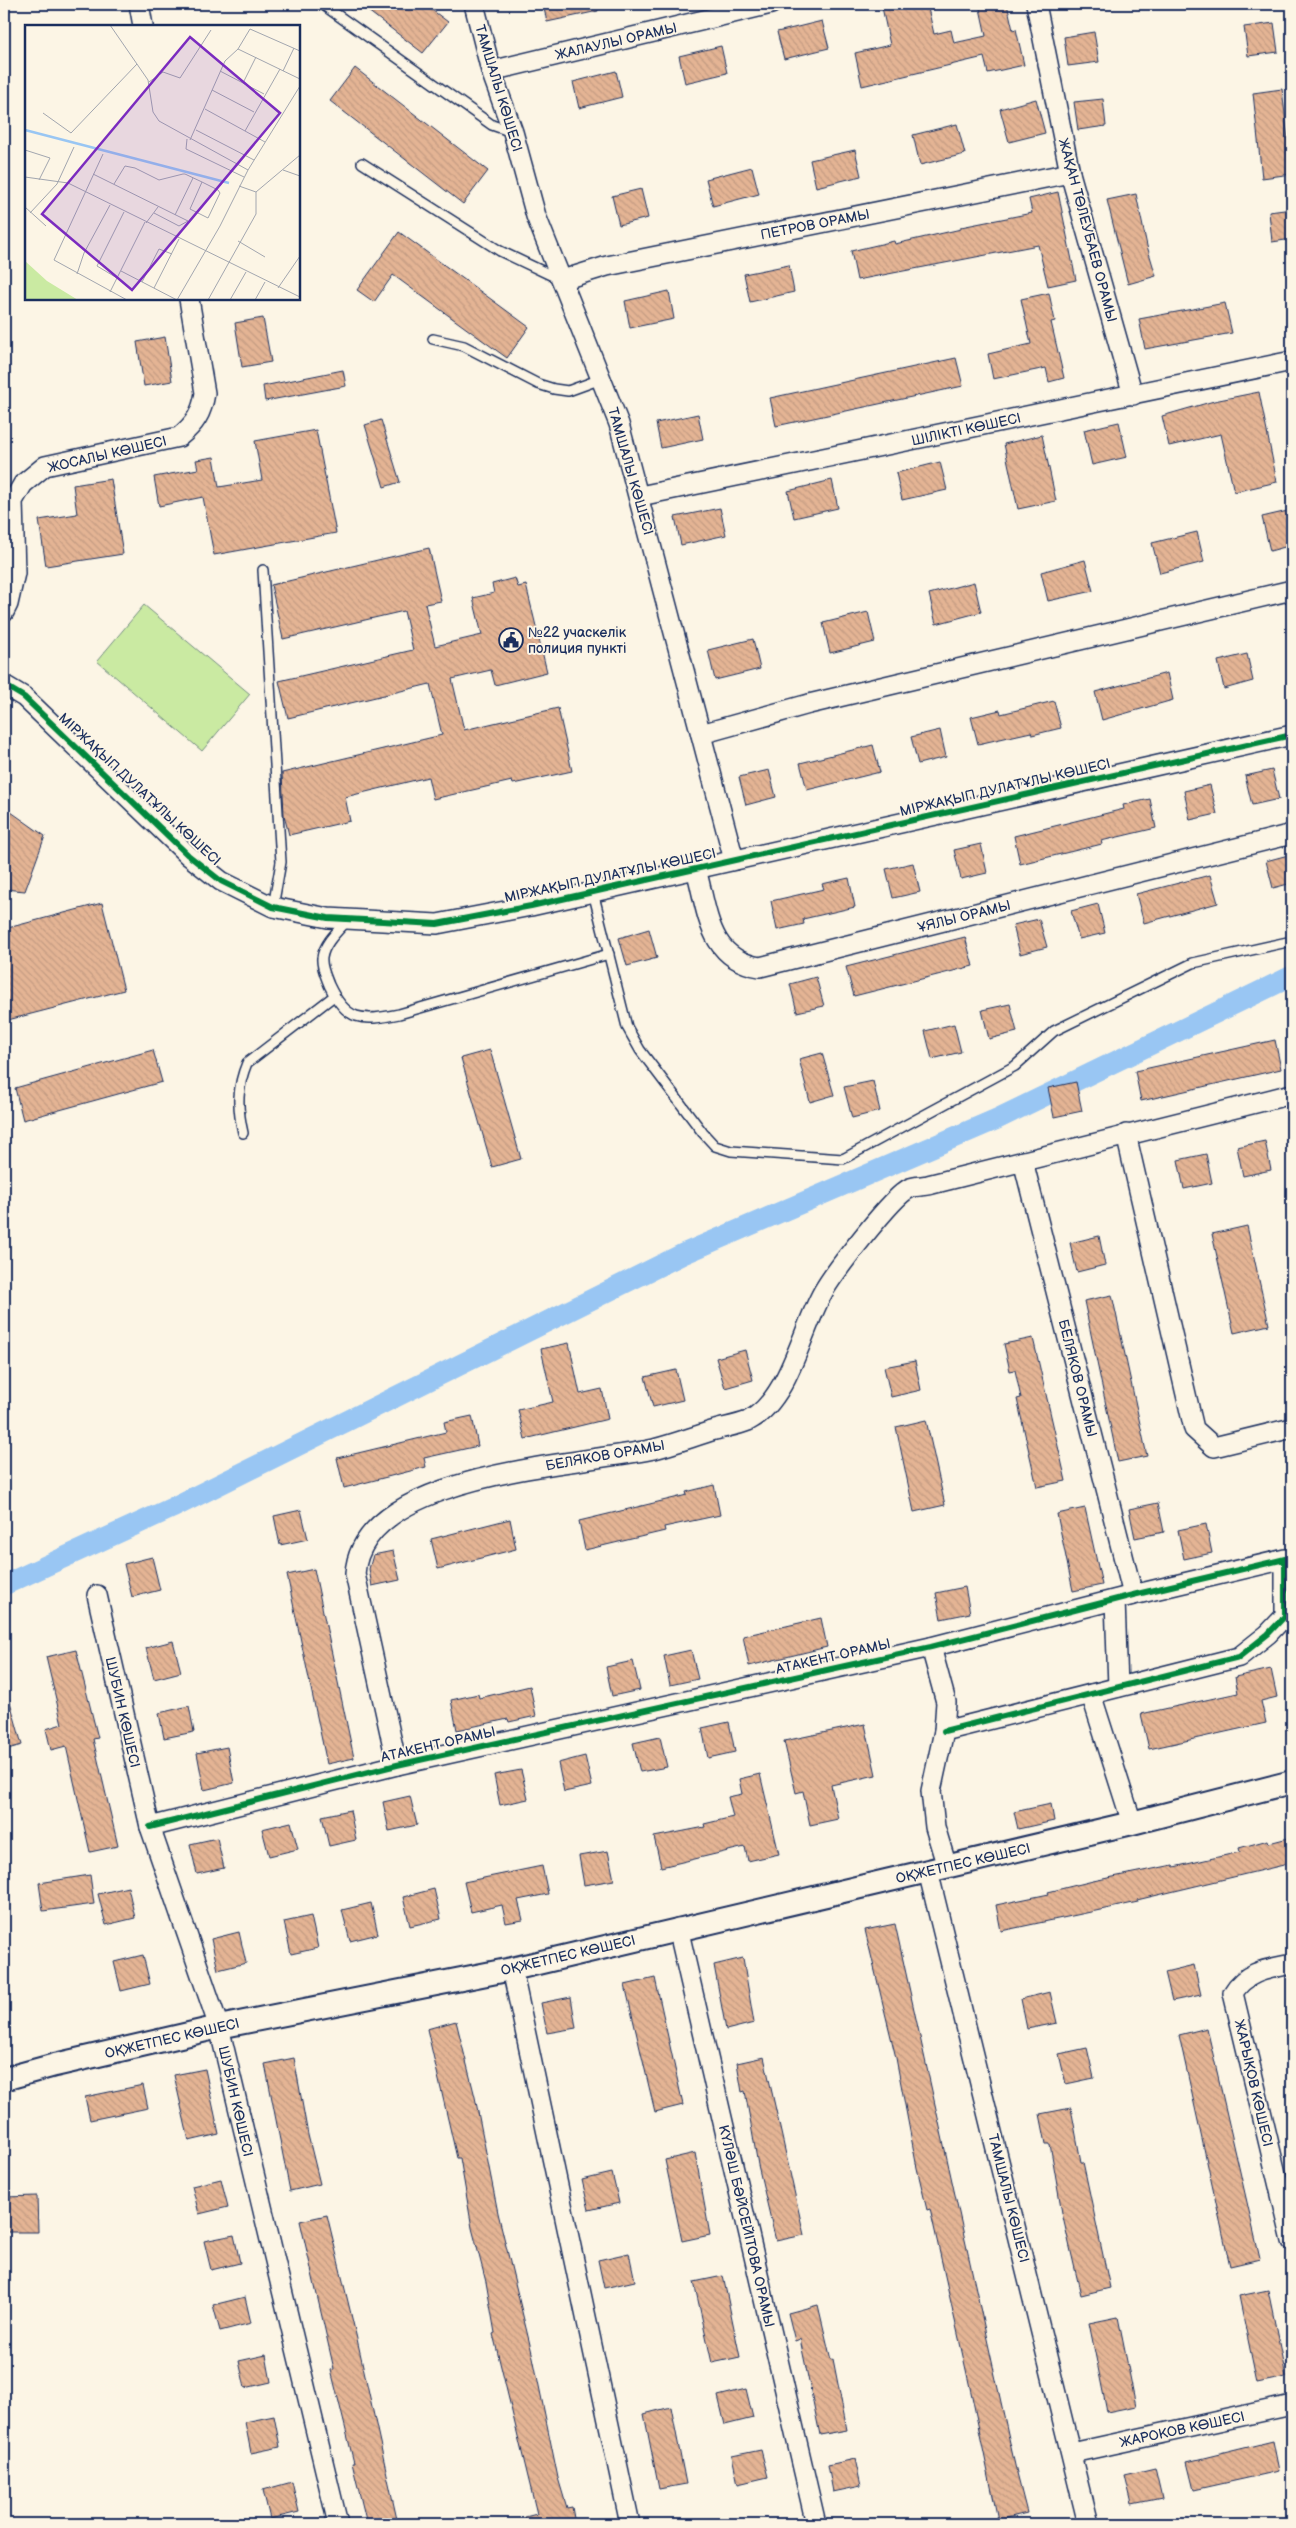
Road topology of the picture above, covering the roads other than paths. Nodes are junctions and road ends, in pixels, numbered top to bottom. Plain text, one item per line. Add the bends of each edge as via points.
1 (139, 4) edge
2 (322, 4) edge
3 (474, 4) edge
4 (770, 4) edge
5 (1036, 4) edge
6 (143, 25) edge
7 (491, 71) junction
8 (513, 132) junction
9 (362, 163) dead end
10 (1070, 173) junction
11 (562, 280) junction
12 (189, 300) edge
13 (434, 339) dead end
14 (1292, 361) edge
15 (601, 380) junction
16 (1133, 395) junction
17 (640, 496) junction
18 (263, 570) dead end
19 (1292, 590) edge
20 (4, 612) edge
21 (4, 686) edge
22 (701, 734) junction
23 (1292, 735) edge
24 (1292, 834) edge
25 (734, 860) junction
26 (696, 869) junction
27 (593, 892) junction
28 (273, 907) junction
29 (348, 920) junction
30 (1292, 941) edge
31 (609, 954) junction
32 (334, 996) junction
33 (1292, 1094) edge
34 (243, 1133) dead end
35 (1126, 1134) junction
36 (1023, 1161) junction
37 (1292, 1428) edge
38 (96, 1594) dead end
39 (1124, 1597) junction
40 (931, 1647) junction
41 (1118, 1687) junction
42 (1091, 1694) junction
43 (944, 1732) junction
44 (397, 1765) junction
45 (1292, 1782) edge
46 (1132, 1823) junction
47 (150, 1827) junction
48 (938, 1869) junction
49 (678, 1928) junction
50 (1292, 1964) edge
51 (512, 1969) junction
52 (219, 2027) junction
53 (4, 2080) edge
54 (1292, 2241) edge
55 (1292, 2405) edge
56 (1072, 2453) junction
57 (338, 2524) edge
58 (630, 2524) edge
59 (816, 2524) edge
60 (1088, 2524) edge

1 - 6 street
2 - 8 lane via 492,125
3 - 7 street, ТАМШАЛЫ КӨШЕСІ
4 - 7 street, ЖАЛАУЛЫ ОРАМЫ
5 - 10 street, ЖАҚАН ТӨЛЕУБАЕВ ОРАМЫ
7 - 8 street, ТАМШАЛЫ КӨШЕСІ
8 - 11 street, ТАМШАЛЫ КӨШЕСІ via 536,216
9 - 11 lane via 500,251
10 - 11 street, ПЕТРОВ ОРАМЫ via 607,266
10 - 16 street, ЖАҚАН ТӨЛЕУБАЕВ ОРАМЫ
11 - 15 street, ТАМШАЛЫ КӨШЕСІ
12 - 20 street, ЖОСАЛЫ КӨШЕСІ via 205,393 203,407 194,424 179,436 45,466 23,484 14,501 15,573
13 - 15 lane via 464,346 554,389 568,391
14 - 16 street, ШІЛІКТІ КӨШЕСІ
15 - 17 street, ТАМШАЛЫ КӨШЕСІ via 619,424
16 - 17 street, ШІЛІКТІ КӨШЕСІ
17 - 22 street, ТАМШАЛЫ КӨШЕСІ
18 - 28 lane via 281,862
19 - 22 street via 809,704
21 - 28 street, МІРЖАҚЫП ДУЛАТҰЛЫ КӨШЕСІ via 24,697 188,855 221,881
22 - 25 street, ТАМШАЛЫ КӨШЕСІ
23 - 25 street, МІРЖАҚЫП ДУЛАТҰЛЫ КӨШЕСІ
24 - 26 street, ҰЯЛЫ ОРАМЫ via 760,967 746,965 731,957 716,940
25 - 26 street, МІРЖАҚЫП ДУЛАТҰЛЫ КӨШЕСІ
26 - 27 street, МІРЖАҚЫП ДУЛАТҰЛЫ КӨШЕСІ
27 - 29 street, МІРЖАҚЫП ДУЛАТҰЛЫ КӨШЕСІ via 438,924
27 - 31 lane
28 - 29 street, МІРЖАҚЫП ДУЛАТҰЛЫ КӨШЕСІ
29 - 32 lane via 327,945 322,959
30 - 31 lane via 1193,962 1054,1031 1015,1066 843,1160 731,1151 715,1146 640,1050 627,1027
31 - 32 lane via 377,1019 361,1018 343,1009
32 - 34 lane via 247,1063 238,1094
33 - 35 street, БЕЛЯКОВ ОРАМЫ
35 - 36 street, БЕЛЯКОВ ОРАМЫ
35 - 37 street via 1194,1429 1214,1447
36 - 39 street, БЕЛЯКОВ ОРАМЫ
36 - 44 street, БЕЛЯКОВ ОРАМЫ via 909,1188 884,1210 823,1292 769,1406 748,1421 653,1449 511,1471 461,1484 416,1502 383,1522 363,1544 356,1559 355,1574
38 - 47 street, ШУБИН КӨШЕСІ
39 - 40 street, АТАКЕНТ ОРАМЫ
39 - 41 street
39 - 41 street, АТАКЕНТ ОРАМЫ via 1285,1560 1285,1616 1239,1657
40 - 43 street, ТАМШАЛЫ КӨШЕСІ via 946,1702
40 - 44 street, АТАКЕНТ ОРАМЫ
41 - 42 street
42 - 43 street
42 - 46 street
43 - 48 street, ТАМШАЛЫ КӨШЕСІ via 931,1791
44 - 47 street, АТАКЕНТ ОРАМЫ
45 - 46 street, ОҚЖЕТПЕС КӨШЕСІ
46 - 48 street, ОҚЖЕТПЕС КӨШЕСІ
47 - 52 street, ШУБИН КӨШЕСІ
48 - 49 street, ОҚЖЕТПЕС КӨШЕСІ
48 - 56 street, ТАМШАЛЫ КӨШЕСІ
49 - 51 street, ОҚЖЕТПЕС КӨШЕСІ
49 - 59 street, КҮЛӘШ БӘЙСЕЙІТОВА ОРАМЫ
50 - 54 street, ЖАРЫҚОВ КӨШЕСІ via 1254,1972 1239,1982 1233,1993
51 - 52 street, ОҚЖЕТПЕС КӨШЕСІ
51 - 58 street
52 - 53 street, ОҚЖЕТПЕС КӨШЕСІ via 55,2064
52 - 57 street, ШУБИН КӨШЕСІ
55 - 56 street, ЖАРОКОВ КӨШЕСІ
56 - 60 street, ТАМШАЛЫ КӨШЕСІ

